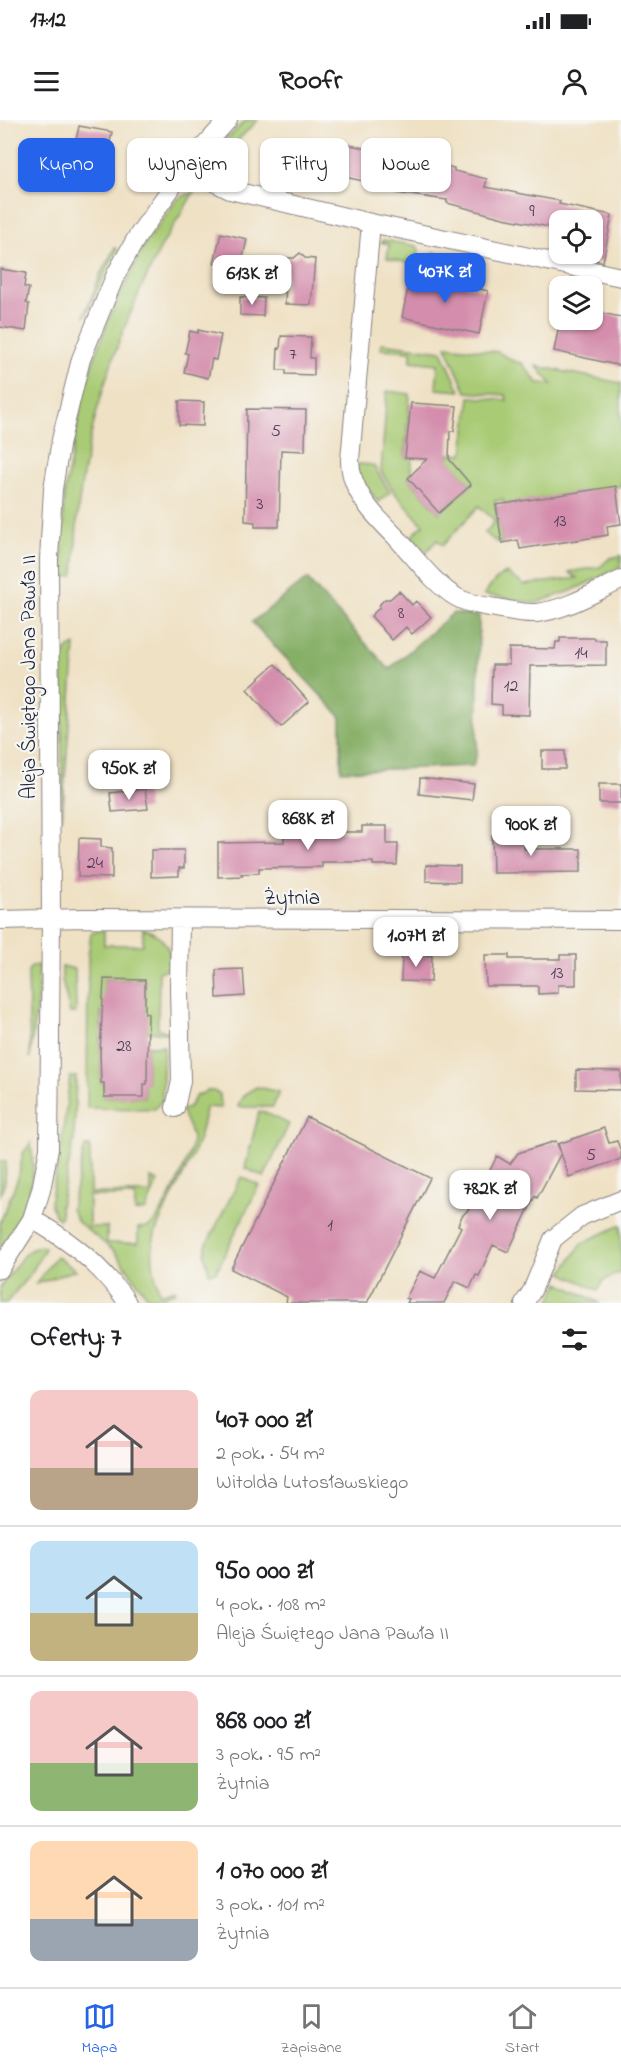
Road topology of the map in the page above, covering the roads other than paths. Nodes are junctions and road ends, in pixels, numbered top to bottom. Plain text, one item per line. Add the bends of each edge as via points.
1 (228, 120) edge
2 (212, 138) edge
3 (168, 192) edge
4 (239, 192) edge
5 (371, 223) junction
6 (621, 277) edge
7 (621, 580) edge
8 (51, 919) junction
9 (0, 920) edge
10 (180, 920) junction
11 (621, 920) edge
12 (175, 1108) dead end
13 (621, 1200) edge
14 (32, 1219) junction
15 (0, 1269) edge
16 (127, 1303) edge
17 (524, 1303) edge

1 - 2 street, Aleja Świętego Jana Pawła II
3 - 8 street, Aleja Świętego Jana Pawła II via 117,274 81,359 53,489 49,559
4 - 5 street
5 - 6 street
5 - 7 street via 350,460 361,496 438,582 466,602 519,612 545,612
8 - 9 street, Żytnia
8 - 10 street, Żytnia
8 - 14 street, Aleja Świętego Jana Pawła II via 49,1149
10 - 11 street, Żytnia
10 - 12 street via 181,1081
13 - 17 street via 582,1216 553,1239
14 - 15 street, Aleja Świętego Jana Pawła II
14 - 16 street via 88,1257

